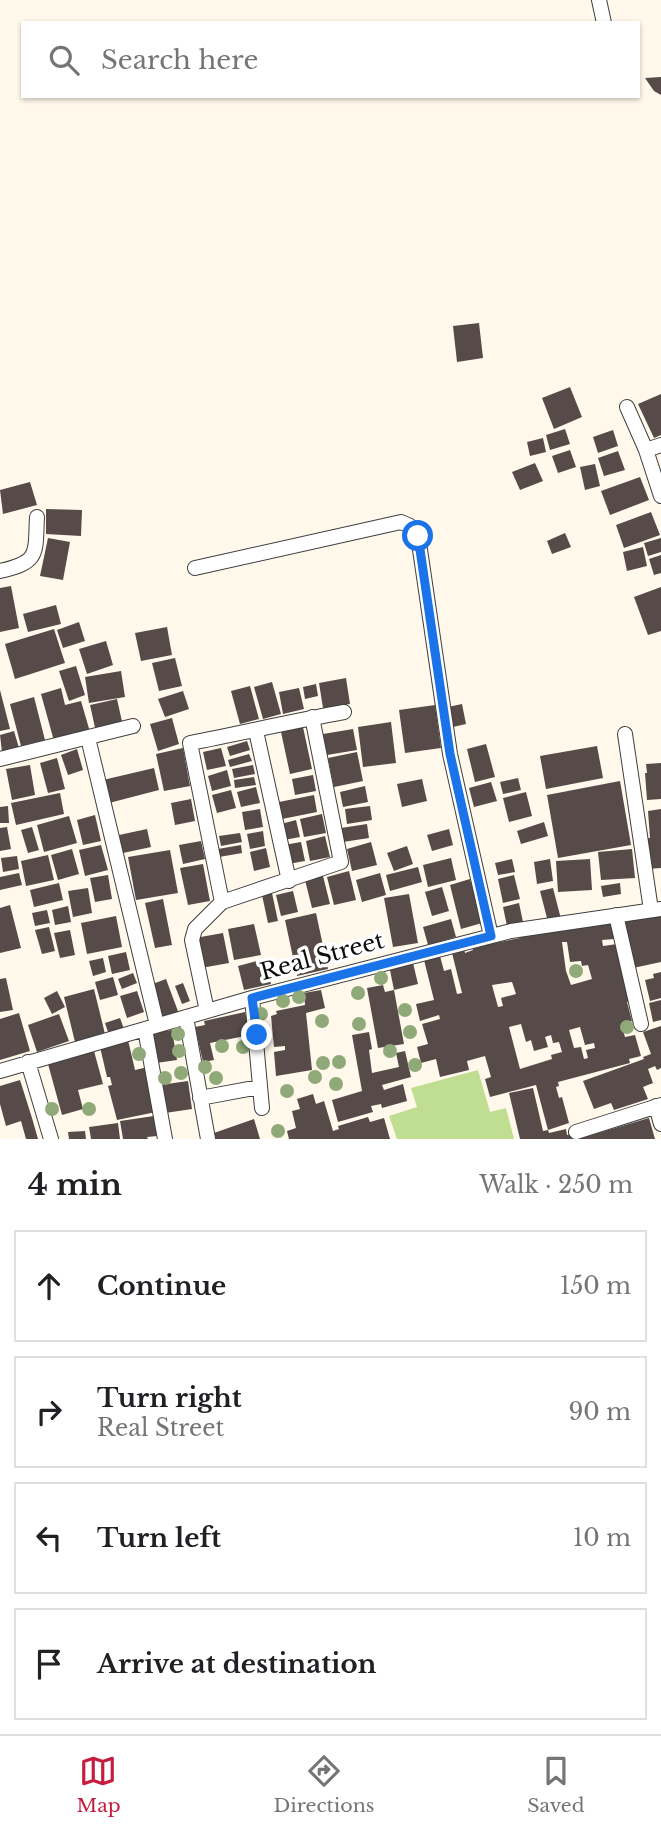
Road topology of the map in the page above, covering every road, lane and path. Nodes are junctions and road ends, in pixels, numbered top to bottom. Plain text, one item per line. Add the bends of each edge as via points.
1 (599, 0) edge
2 (604, 21) edge
3 (627, 407) dead end
4 (661, 445) edge
5 (646, 450) junction
6 (661, 496) edge
7 (37, 517) dead end
8 (195, 568) dead end
9 (0, 571) edge
10 (344, 712) dead end
11 (312, 717) junction
12 (133, 726) dead end
13 (256, 731) junction
14 (625, 734) dead end
15 (88, 738) junction
16 (0, 759) edge
17 (289, 881) junction
18 (222, 902) junction
19 (656, 909) edge
20 (616, 915) junction
21 (491, 936) junction
22 (252, 998) junction
23 (207, 1011) junction
24 (186, 1017) junction
25 (641, 1024) dead end
26 (151, 1027) junction
27 (28, 1062) junction
28 (0, 1071) edge
29 (260, 1087) junction
30 (200, 1098) junction
31 (658, 1106) edge
32 (262, 1108) dead end
33 (661, 1124) edge
34 (576, 1132) dead end
35 (51, 1139) edge
36 (164, 1139) edge
37 (208, 1139) edge

1 - 2 street
3 - 5 street
4 - 5 street
5 - 6 street
7 - 9 street via 33,556 23,565
8 - 21 street via 401,522 410,526 418,536 450,754
10 - 11 street
11 - 13 street
11 - 17 street via 341,862
12 - 15 street
13 - 17 street
13 - 18 street via 190,743
14 - 19 street
15 - 16 street
15 - 26 street
17 - 18 street
18 - 23 street via 195,929 192,940
19 - 20 street, Real Street
20 - 21 street, Real Street
20 - 25 street
21 - 22 street, Real Street
22 - 23 street, Real Street
22 - 29 street
23 - 24 street, Real Street
24 - 26 street, Real Street
24 - 30 street
26 - 27 street, Real Street
26 - 36 street
27 - 28 street, Real Street
27 - 35 street
29 - 30 street
29 - 32 street
30 - 37 street
31 - 33 street
31 - 34 street

